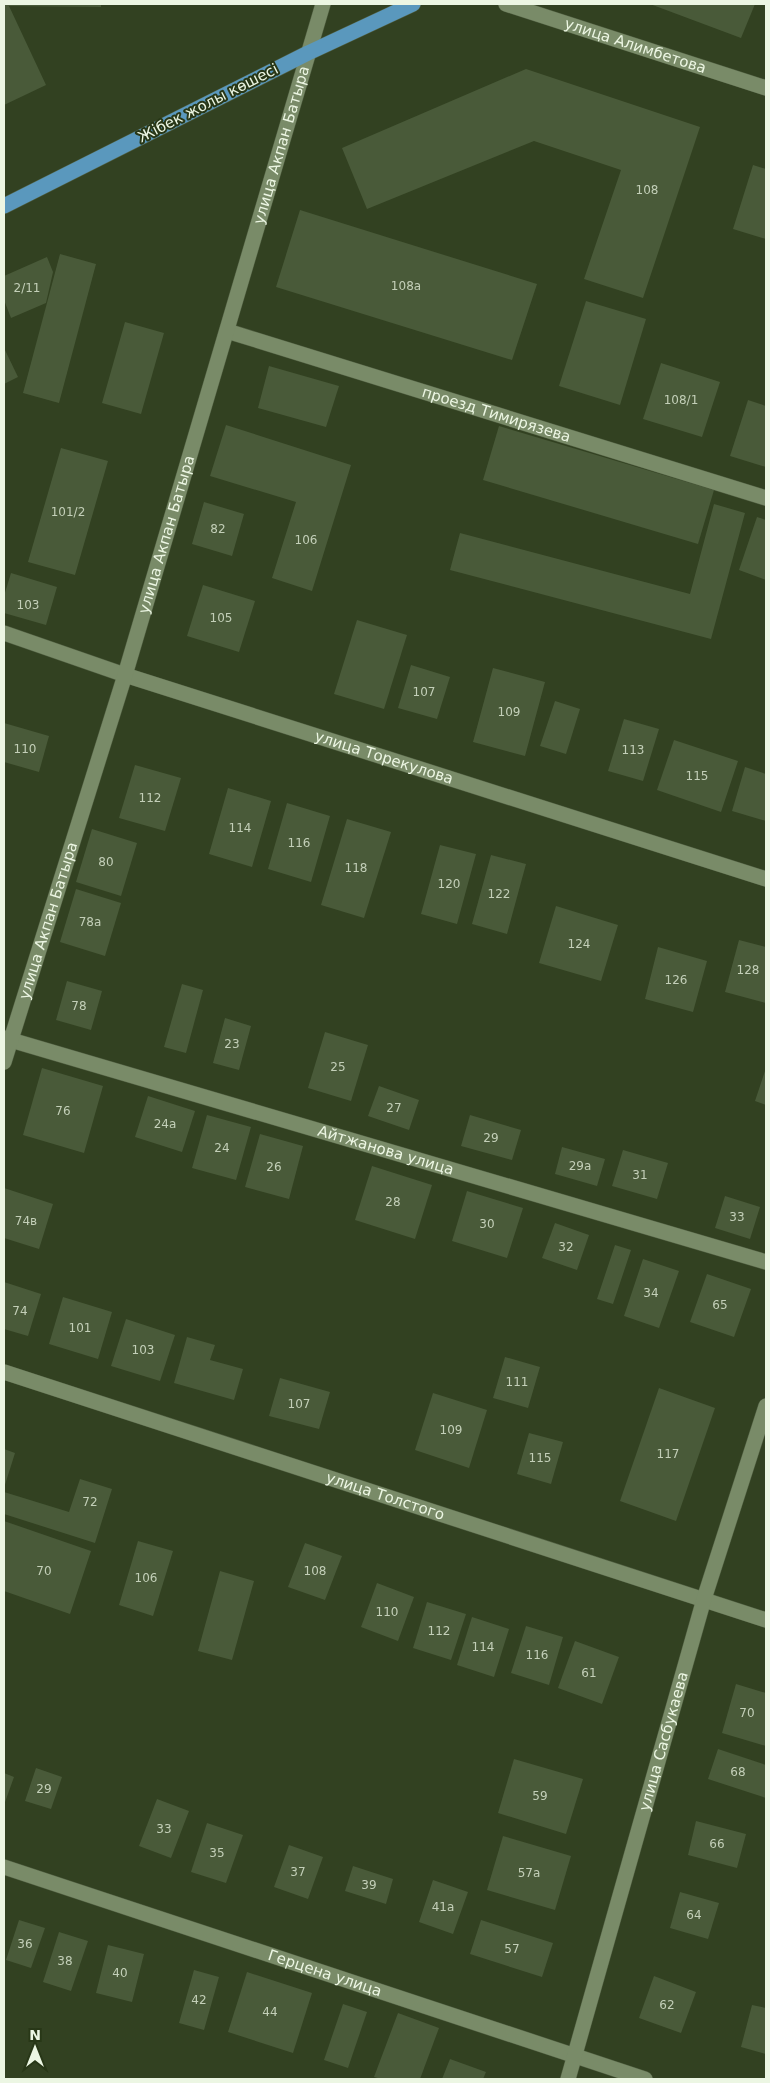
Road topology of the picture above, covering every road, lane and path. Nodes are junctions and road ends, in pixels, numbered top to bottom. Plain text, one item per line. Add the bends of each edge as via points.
1 (324, 4) edge
2 (413, 4) edge
3 (506, 4) edge
4 (308, 53) junction
5 (766, 88) edge
6 (4, 206) edge
7 (227, 331) junction
8 (766, 498) edge
9 (4, 633) edge
10 (125, 675) junction
11 (766, 879) edge
12 (7, 1039) edge
13 (4, 1062) edge
14 (766, 1262) edge
15 (4, 1372) edge
16 (766, 1406) edge
17 (704, 1599) junction
18 (766, 1620) edge
19 (4, 1867) edge
20 (576, 2056) junction
21 (568, 2079) edge
22 (645, 2079) edge

1 - 4 street, улица Акпан Батыра
2 - 4 main road, Жібек жолы көшесі
3 - 5 street, улица Алимбетова
4 - 6 main road, Жібек жолы көшесі
4 - 7 street, улица Акпан Батыра
7 - 8 street, проезд Тимирязева
7 - 10 street, улица Акпан Батыра
9 - 10 street, улица Торекулова
10 - 11 street, улица Торекулова
10 - 12 street, улица Акпан Батыра
12 - 13 street, улица Акпан Батыра
12 - 14 street, Айтжанова улица
15 - 17 street, улица Толстого
16 - 17 street, улица Сасбукаева
17 - 18 street, улица Толстого
17 - 20 street, улица Сасбукаева
19 - 20 street, Герцена улица
20 - 21 street, улица Сасбукаева
20 - 22 street, Герцена улица

